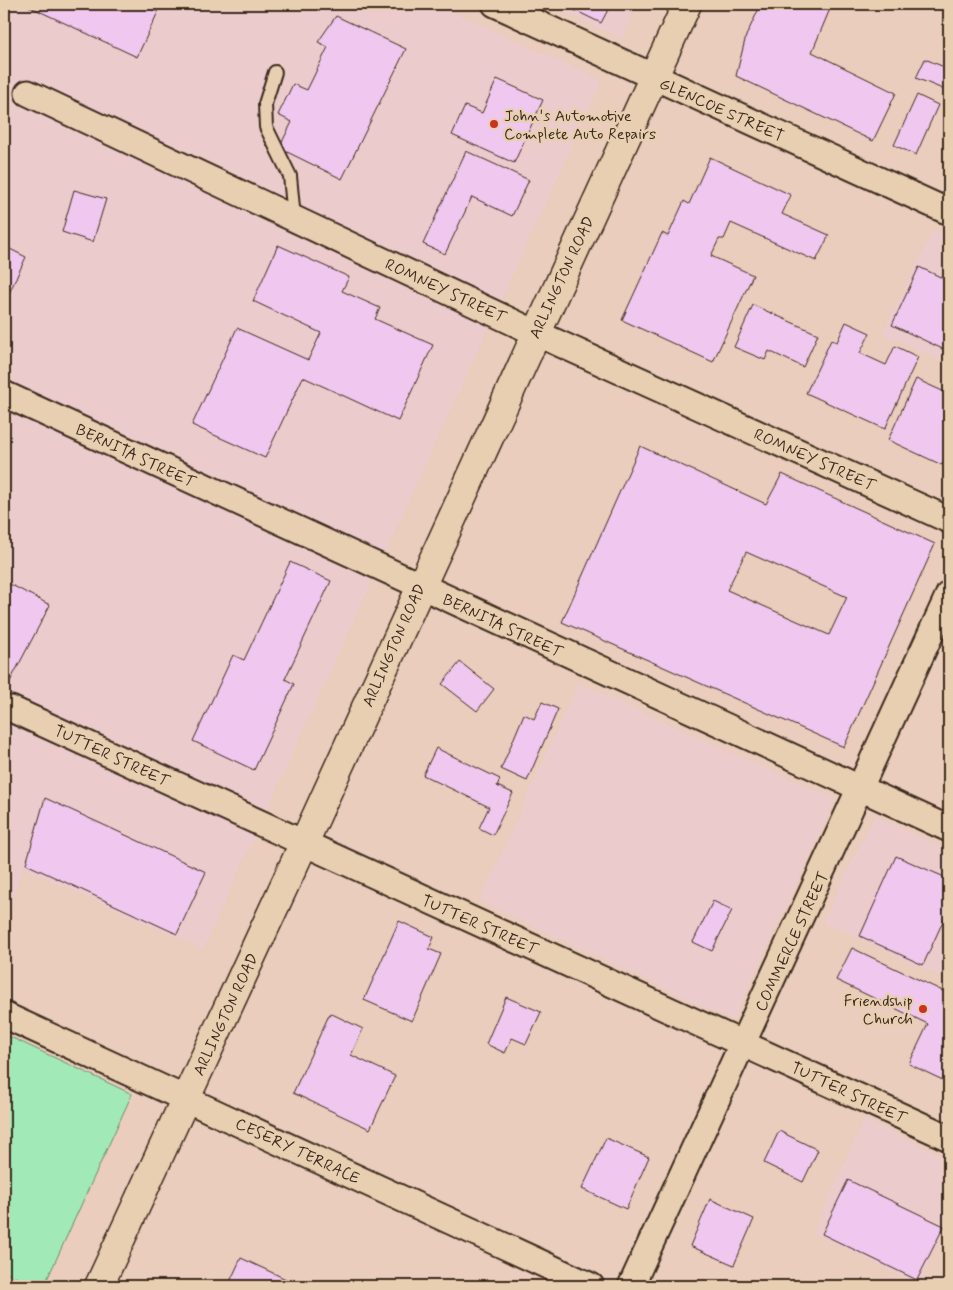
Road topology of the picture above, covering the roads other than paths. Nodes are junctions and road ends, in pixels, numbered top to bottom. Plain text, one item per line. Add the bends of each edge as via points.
1 (495, 4) edge
2 (686, 4) edge
3 (275, 72) dead end
4 (652, 78) junction
5 (28, 93) dead end
6 (949, 212) edge
7 (294, 218) junction
8 (536, 333) junction
9 (4, 394) edge
10 (949, 520) edge
11 (419, 587) junction
12 (949, 594) edge
13 (11, 709) dead end
14 (861, 789) junction
15 (949, 830) edge
16 (304, 843) junction
17 (4, 1015) edge
18 (744, 1043) junction
19 (186, 1098) junction
20 (949, 1138) edge
21 (99, 1286) edge
22 (591, 1286) edge
23 (631, 1286) edge

1 - 4 street, GLENCOE STREET
2 - 4 main road, ARLINGTON ROAD
3 - 7 lane via 265,104 266,127 290,176
4 - 6 street, GLENCOE STREET
4 - 8 main road, ARLINGTON ROAD
5 - 7 street, ROMNEY STREET
7 - 8 street, ROMNEY STREET
8 - 10 street, ROMNEY STREET
8 - 11 main road, ARLINGTON ROAD
9 - 11 street, BERNITA STREET
11 - 14 street, BERNITA STREET
11 - 16 main road, ARLINGTON ROAD
12 - 14 street, COMMERCE STREET
13 - 16 street, TUTTER STREET
14 - 15 street, BERNITA STREET
14 - 18 street, COMMERCE STREET
16 - 18 street, TUTTER STREET
16 - 19 main road, ARLINGTON ROAD
17 - 19 street, CESERY TERRACE
18 - 20 street, TUTTER STREET
18 - 23 street, COMMERCE STREET
19 - 21 main road, ARLINGTON ROAD
19 - 22 street, CESERY TERRACE

